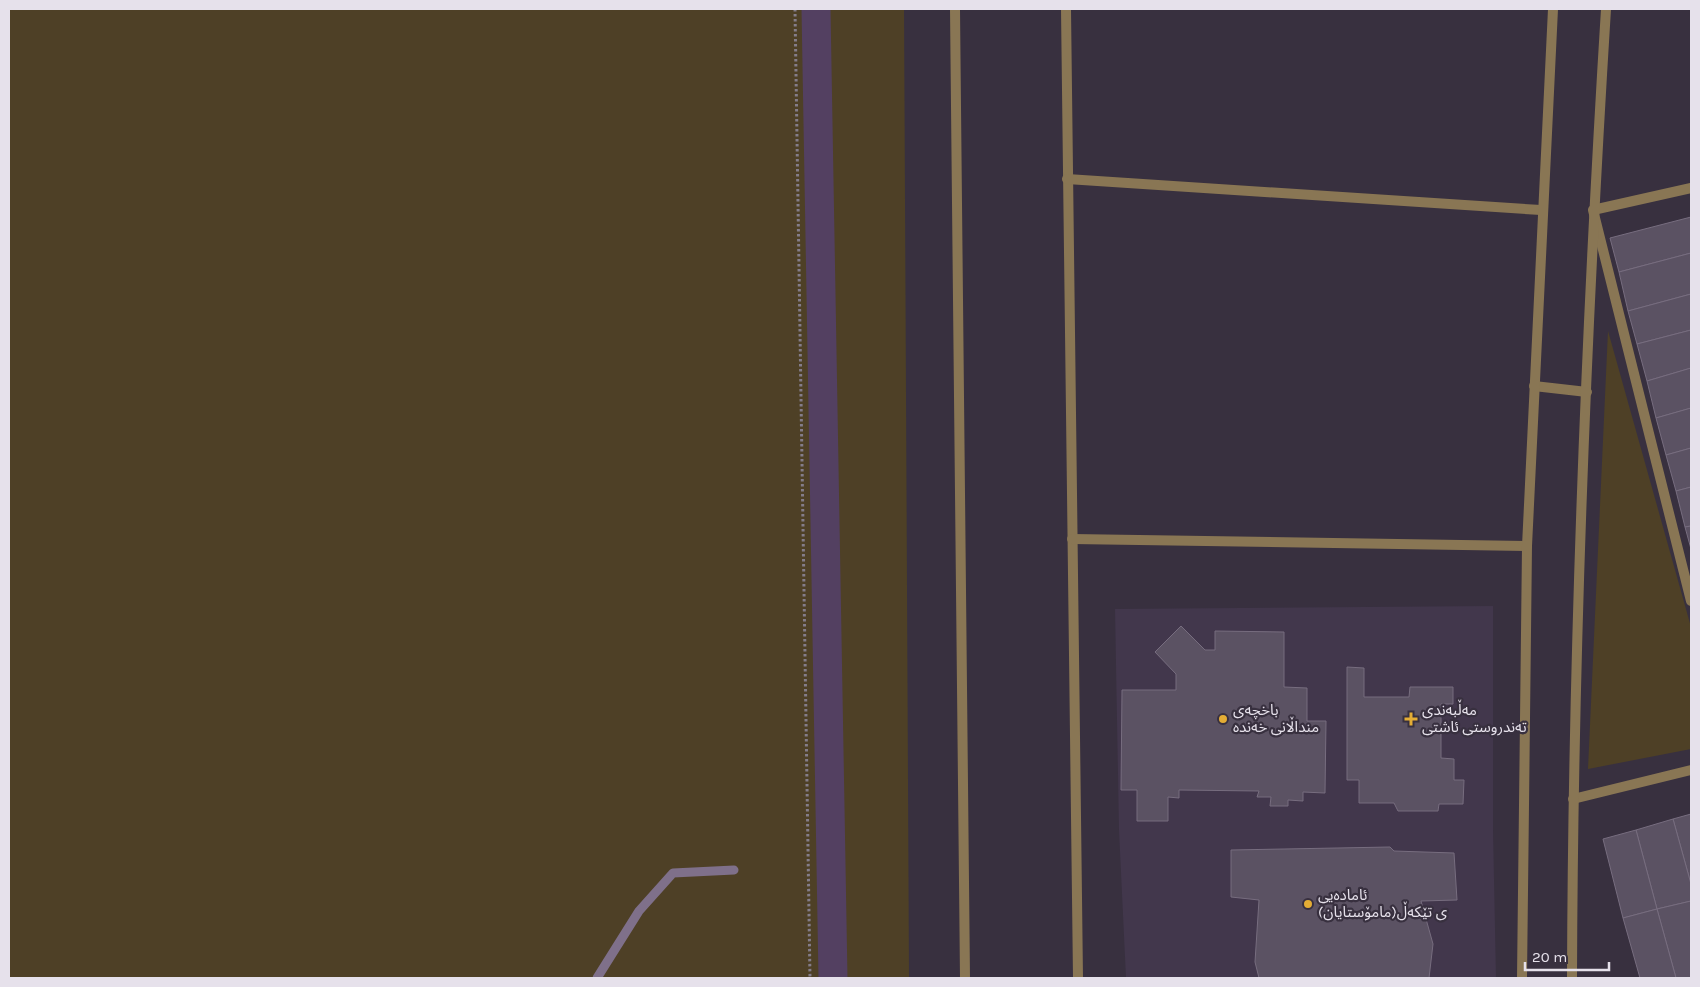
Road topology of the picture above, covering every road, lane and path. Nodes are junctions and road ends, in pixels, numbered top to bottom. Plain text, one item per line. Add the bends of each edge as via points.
1 (795, 9) edge
2 (955, 9) edge
3 (1066, 9) edge
4 (1553, 9) edge
5 (1606, 9) edge
6 (1067, 179) junction
7 (1691, 188) edge
8 (1541, 210) junction
9 (1593, 210) junction
10 (1534, 386) junction
11 (1587, 392) junction
12 (1072, 539) junction
13 (1527, 546) junction
14 (1691, 600) edge
15 (1691, 770) edge
16 (1573, 799) junction
17 (810, 978) edge
18 (965, 978) edge
19 (1078, 978) edge
20 (1522, 978) edge
21 (1572, 978) edge

1 - 17 path
2 - 18 street
3 - 6 street
4 - 8 street
5 - 9 street
6 - 8 street
6 - 12 street
7 - 9 street
8 - 10 street
9 - 11 street
9 - 14 street
10 - 11 street
10 - 13 street
11 - 16 street
12 - 13 street
12 - 19 street
13 - 20 street
15 - 16 street
16 - 21 street

